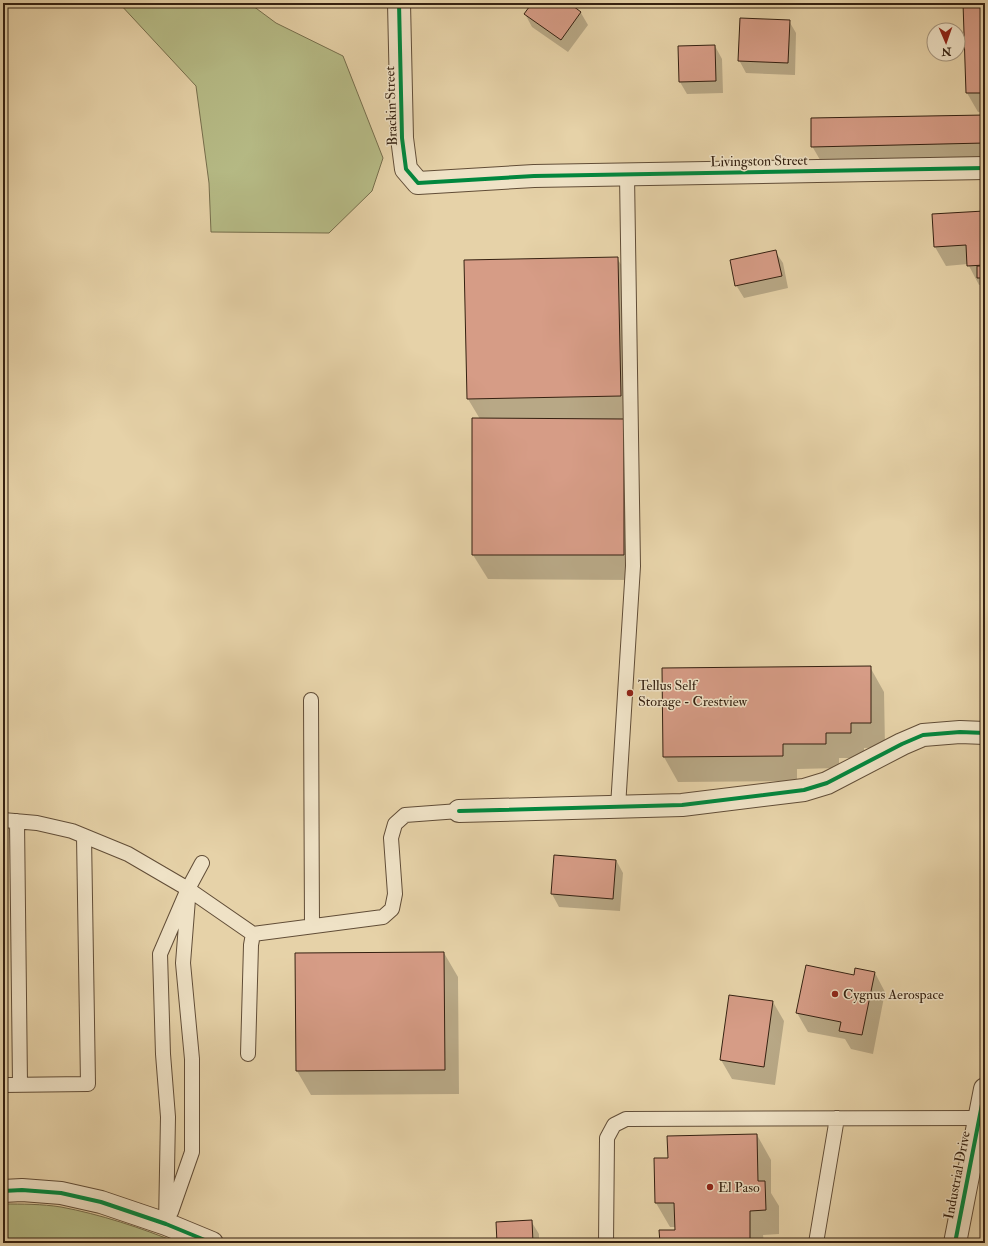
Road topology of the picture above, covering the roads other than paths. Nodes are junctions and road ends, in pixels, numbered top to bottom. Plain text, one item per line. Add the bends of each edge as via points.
1 (399, 3) edge
2 (985, 168) edge
3 (627, 175) junction
4 (534, 176) joint
5 (311, 700) dead end
6 (985, 732) edge
7 (618, 807) junction
8 (459, 811) joint
9 (10, 820) edge
10 (84, 836) junction
11 (202, 863) dead end
12 (188, 889) junction
13 (312, 926) junction
14 (253, 934) junction
15 (248, 1054) dead end
16 (3, 1084) edge
17 (20, 1084) junction
18 (985, 1089) edge
19 (837, 1118) junction
20 (980, 1118) junction
21 (3, 1191) edge
22 (166, 1224) junction
23 (212, 1243) edge
24 (606, 1243) edge
25 (816, 1243) edge
26 (955, 1243) edge

1 - 4 street, Brackin Street via 402,138 406,169 418,183
2 - 3 street, Livingston Street
3 - 4 street, Livingston Street
3 - 7 lane via 633,566
5 - 13 lane
6 - 7 street via 923,735 827,783 804,790 682,805
7 - 8 street
8 - 13 lane via 405,815 395,824 391,838 395,894 392,909 383,917
9 - 10 lane via 37,823
9 - 17 lane
10 - 12 lane via 128,854
10 - 17 lane via 88,1084
11 - 12 lane
12 - 14 lane
12 - 22 lane via 183,963 192,1059 192,1152
12 - 22 lane via 160,954 168,1117
13 - 14 lane
14 - 15 lane
16 - 17 lane
18 - 20 street, Industrial Drive
19 - 20 lane
19 - 24 lane via 626,1120 614,1125 607,1138
19 - 25 lane
20 - 26 street, Industrial Drive
21 - 22 street via 61,1193 101,1202
22 - 23 street

